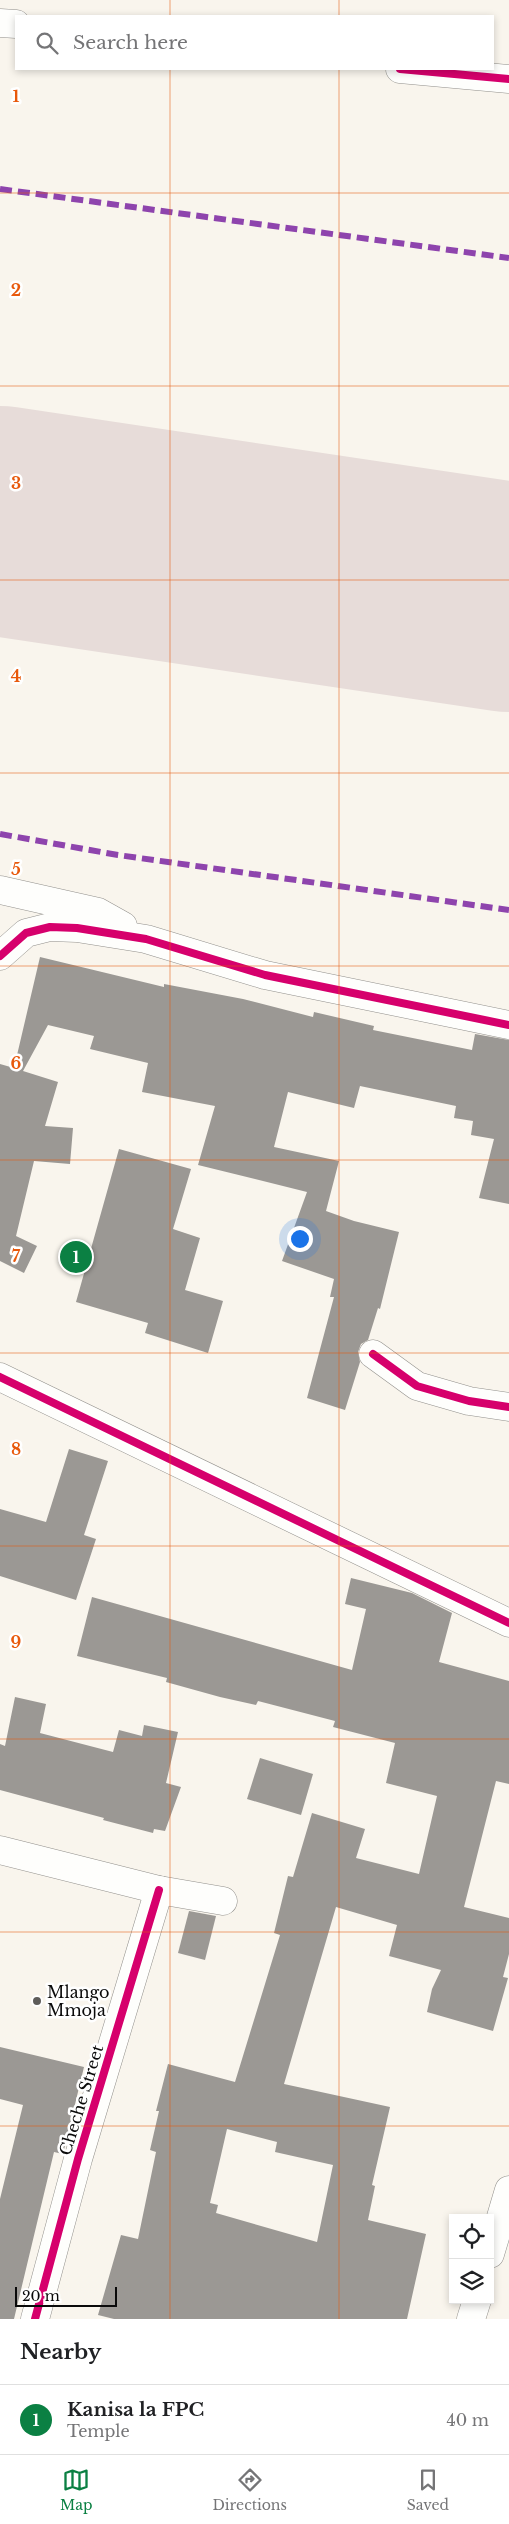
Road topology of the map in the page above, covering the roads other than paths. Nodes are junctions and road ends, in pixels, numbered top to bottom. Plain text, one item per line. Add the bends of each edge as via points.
1 (0, 23) edge
2 (15, 24) edge
3 (411, 70) edge
4 (509, 79) edge
5 (0, 890) edge
6 (146, 939) junction
7 (0, 956) edge
8 (509, 1025) edge
9 (373, 1354) dead end
10 (0, 1376) edge
11 (509, 1406) edge
12 (509, 1623) edge
13 (0, 1850) edge
14 (159, 1890) junction
15 (223, 1901) dead end
16 (509, 2190) edge
17 (494, 2241) edge
18 (476, 2304) edge
19 (35, 2319) edge
20 (471, 2319) edge

1 - 2 street
3 - 4 street
5 - 6 street via 98,912
6 - 7 street via 50,927 26,933
6 - 8 street via 265,975
9 - 11 street via 417,1386 469,1401
10 - 12 street
13 - 14 street
14 - 15 street
14 - 19 street, Cheche Street via 78,2159
16 - 17 street
18 - 20 street

